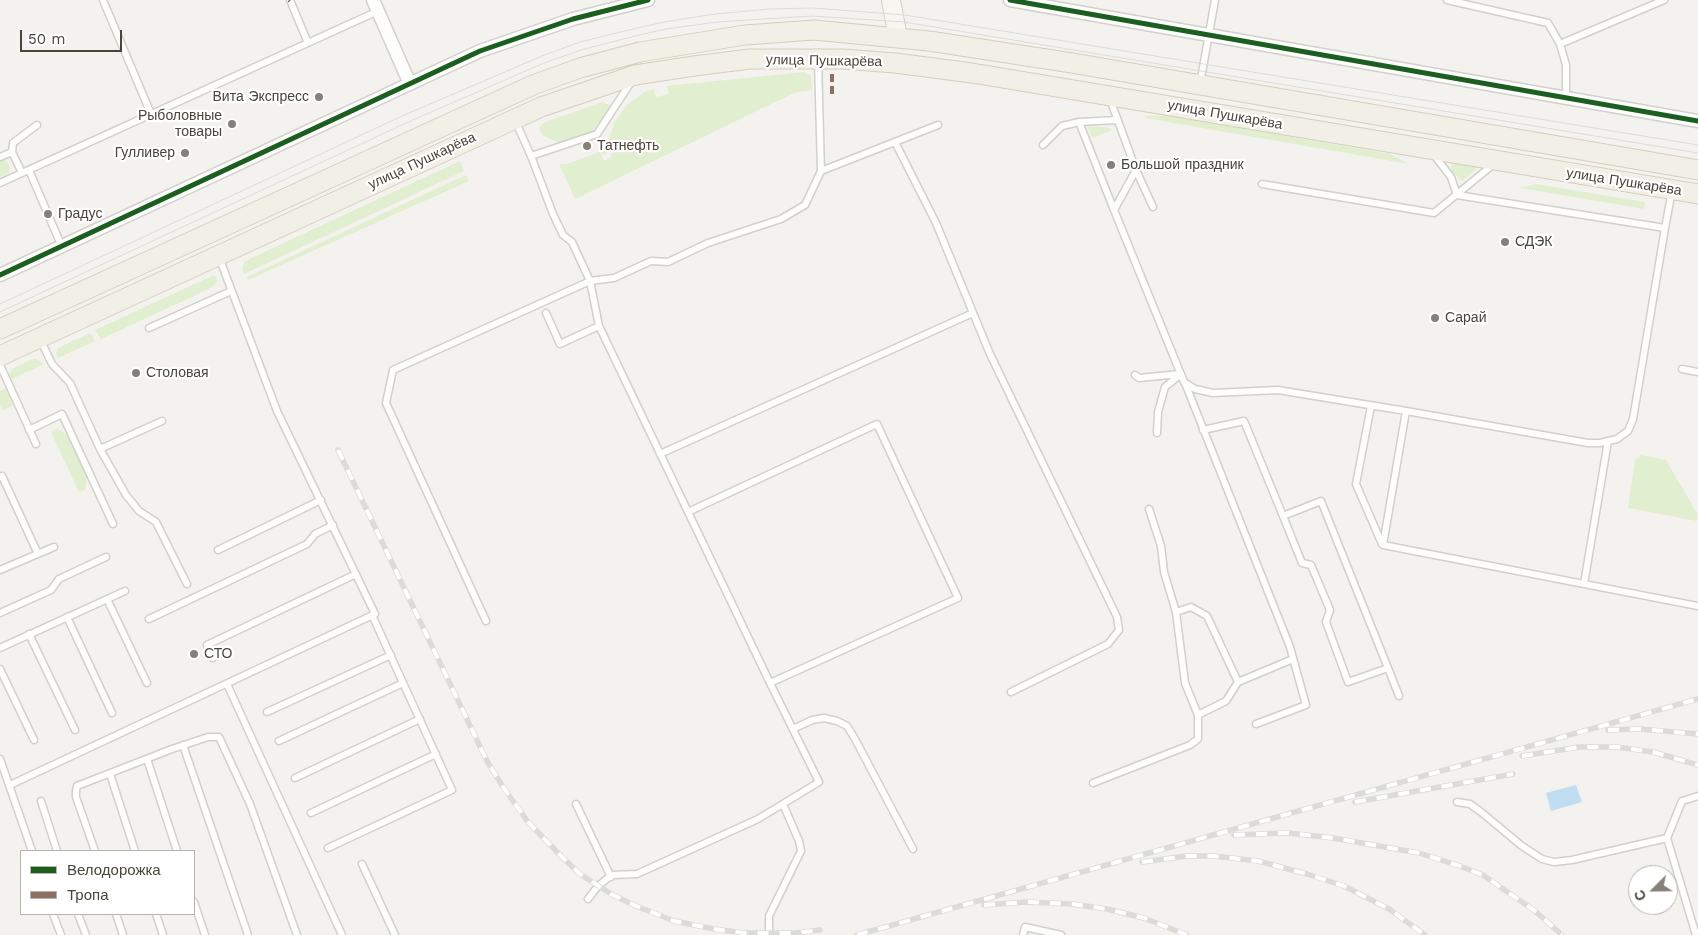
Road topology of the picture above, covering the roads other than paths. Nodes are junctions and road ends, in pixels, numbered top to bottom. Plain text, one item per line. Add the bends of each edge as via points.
1 (103, 0) edge
2 (290, 0) edge
3 (648, 0) edge
4 (890, 0) edge
5 (1010, 0) edge
6 (1215, 0) edge
7 (1447, 0) edge
8 (1664, 0) edge
9 (375, 5) edge
10 (1208, 34) junction
11 (898, 38) junction
12 (308, 43) junction
13 (1560, 44) junction
14 (818, 59) junction
15 (895, 63) junction
16 (635, 76) junction
17 (410, 84) junction
18 (1199, 85) junction
19 (1109, 96) junction
20 (505, 98) junction
21 (1566, 98) junction
22 (151, 114) junction
23 (514, 119) junction
24 (1117, 120) junction
25 (1698, 121) edge
26 (1079, 122) junction
27 (37, 125) dead end
28 (938, 125) dead end
29 (895, 142) junction
30 (1043, 145) dead end
31 (1429, 150) junction
32 (12, 152) junction
33 (531, 156) junction
34 (0, 157) edge
35 (1498, 161) junction
36 (1136, 170) junction
37 (1698, 170) edge
38 (821, 171) junction
39 (26, 172) junction
40 (0, 183) edge
41 (1262, 184) dead end
42 (1672, 190) junction
43 (1457, 194) junction
44 (1698, 194) edge
45 (1153, 207) dead end
46 (1114, 210) junction
47 (1665, 228) junction
48 (210, 233) junction
49 (62, 247) junction
50 (219, 255) junction
51 (0, 275) edge
52 (590, 281) junction
53 (231, 291) junction
54 (546, 312) dead end
55 (973, 312) junction
56 (30, 316) junction
57 (599, 326) junction
58 (150, 328) dead end
59 (0, 329) edge
60 (39, 338) junction
61 (0, 356) edge
62 (0, 365) edge
63 (1682, 369) dead end
64 (1698, 372) edge
65 (1135, 374) dead end
66 (1181, 374) junction
67 (1184, 382) junction
68 (1371, 406) junction
69 (1406, 412) junction
70 (162, 421) dead end
71 (29, 430) junction
72 (1203, 430) junction
73 (1157, 433) dead end
74 (1608, 441) junction
75 (36, 444) dead end
76 (100, 448) junction
77 (660, 454) junction
78 (0, 477) edge
79 (321, 500) junction
80 (1149, 509) dead end
81 (688, 512) junction
82 (1283, 516) junction
83 (113, 524) dead end
84 (333, 525) junction
85 (1383, 545) junction
86 (54, 547) dead end
87 (218, 550) dead end
88 (38, 554) junction
89 (106, 557) dead end
90 (0, 570) edge
91 (356, 574) junction
92 (187, 584) dead end
93 (1584, 584) junction
94 (125, 591) dead end
95 (107, 599) junction
96 (1698, 606) edge
97 (1176, 612) junction
98 (0, 613) edge
99 (372, 615) junction
100 (67, 617) junction
101 (149, 619) dead end
102 (486, 621) dead end
103 (29, 634) junction
104 (0, 648) edge
105 (391, 656) junction
106 (214, 658) dead end
107 (1293, 658) junction
108 (1388, 668) junction
109 (0, 669) edge
110 (1238, 682) junction
111 (147, 683) dead end
112 (403, 683) junction
113 (770, 683) junction
114 (227, 684) junction
115 (1012, 692) dead end
116 (1399, 696) dead end
117 (267, 712) dead end
118 (112, 713) dead end
119 (1198, 715) junction
120 (420, 719) junction
121 (1256, 724) dead end
122 (793, 729) junction
123 (75, 730) dead end
124 (34, 740) dead end
125 (279, 741) dead end
126 (183, 745) junction
127 (436, 754) junction
128 (0, 759) edge
129 (146, 759) junction
130 (110, 774) junction
131 (295, 778) dead end
132 (1093, 783) dead end
133 (10, 785) junction
134 (1698, 796) edge
135 (41, 802) dead end
136 (1457, 802) dead end
137 (576, 804) dead end
138 (783, 804) junction
139 (311, 812) dead end
140 (1667, 838) junction
141 (328, 848) dead end
142 (913, 849) dead end
143 (32, 850) edge
144 (57, 850) edge
145 (95, 850) edge
146 (136, 850) edge
147 (177, 850) edge
148 (362, 864) dead end
149 (610, 877) junction
150 (588, 899) dead end
151 (195, 905) edge
152 (53, 915) edge
153 (78, 915) edge
154 (116, 915) edge
155 (156, 915) edge
156 (61, 935) edge
157 (86, 935) edge
158 (123, 935) edge
159 (163, 935) edge
160 (204, 935) edge
161 (248, 935) edge
162 (297, 935) edge
163 (342, 935) edge
164 (394, 935) edge
165 (769, 935) edge
166 (1023, 935) edge
167 (1061, 935) edge
168 (1696, 935) edge

1 - 22 lane
2 - 12 lane
3 - 17 street via 573,19 480,52
4 - 11 street
5 - 10 street
6 - 10 lane
7 - 13 lane via 1548,23
8 - 13 lane
9 - 12 lane
9 - 17 street
10 - 18 lane
10 - 21 street
11 - 15 main road
11 - 18 main road, улица Пушкарёва
11 - 20 main road, улица Пушкарёва via 814,30 699,41 580,68
12 - 22 lane
13 - 21 lane via 1566,65
14 - 15 main road, улица Пушкарёва
14 - 16 main road, улица Пушкарёва via 750,59
14 - 38 lane
15 - 19 main road, улица Пушкарёва
16 - 23 main road, улица Пушкарёва
16 - 33 lane via 596,134
17 - 49 street
18 - 37 main road, улица Пушкарёва
19 - 24 lane
19 - 31 main road, улица Пушкарёва
20 - 23 main road
20 - 48 main road, улица Пушкарёва
21 - 25 street
22 - 39 lane
23 - 33 lane
23 - 50 main road, улица Пушкарёва
24 - 26 lane
24 - 36 lane
26 - 30 lane via 1062,126
26 - 46 lane
27 - 32 lane via 13,143
28 - 29 lane
29 - 38 lane
29 - 55 lane via 936,223
31 - 35 main road, улица Пушкарёва
31 - 43 lane via 1451,177
32 - 34 lane
32 - 39 lane
33 - 52 lane via 563,236 572,242
35 - 42 main road, улица Пушкарёва
35 - 43 lane
36 - 45 lane
36 - 46 lane
38 - 52 lane via 805,205 781,219 708,243 668,262 651,261 614,278
39 - 40 lane
39 - 49 lane
41 - 43 lane via 1434,213
42 - 44 main road, улица Пушкарёва
42 - 47 lane
43 - 47 lane
46 - 66 lane
47 - 74 lane via 1633,419 1628,431
48 - 50 main road
48 - 56 main road, улица Пушкарёва
49 - 51 street
50 - 53 lane
50 - 60 main road, улица Пушкарёва
52 - 57 lane
52 - 102 lane via 393,370 386,403
53 - 58 lane
53 - 79 lane via 277,411
54 - 57 lane via 560,344
55 - 77 lane
55 - 115 lane via 990,354 1117,617 1119,630 1108,644
56 - 59 main road, улица Пушкарёва
56 - 60 main road
57 - 77 lane
60 - 61 main road, улица Пушкарёва
60 - 76 lane via 52,364 70,383
62 - 71 lane
63 - 64 lane
65 - 66 lane via 1139,378
66 - 67 lane
66 - 73 lane via 1165,388 1158,412
67 - 68 lane via 1195,389 1213,393 1278,390
67 - 72 lane
68 - 69 lane
68 - 85 lane via 1356,484
69 - 74 lane via 1588,443
69 - 85 lane
70 - 76 lane
71 - 75 lane
71 - 83 lane via 62,414
72 - 82 lane via 1244,421
72 - 107 lane
74 - 93 lane
76 - 92 lane via 126,495 139,511 156,522
77 - 81 lane
78 - 88 lane
79 - 84 lane
79 - 87 lane
80 - 97 lane
81 - 113 lane
81 - 113 lane via 877,424 881,432 958,598
82 - 108 lane via 1321,501
82 - 108 lane via 1302,563 1312,565 1330,610 1326,622 1348,682
84 - 91 lane
84 - 101 lane via 314,534 307,544
85 - 93 lane
86 - 88 lane
88 - 90 lane
89 - 98 lane via 59,579 50,590
91 - 99 lane via 375,614
91 - 106 lane via 207,645
93 - 96 lane
94 - 95 lane
95 - 100 lane
95 - 111 lane
97 - 110 lane via 1191,607 1207,616
97 - 119 lane via 1185,683
99 - 105 lane
99 - 114 lane
100 - 103 lane
100 - 118 lane
103 - 104 lane
103 - 123 lane
105 - 112 lane
105 - 117 lane
107 - 110 lane
107 - 121 lane via 1306,705
108 - 116 lane
109 - 124 lane
110 - 119 lane via 1226,701
112 - 120 lane
112 - 125 lane
113 - 122 lane
114 - 133 lane
114 - 163 lane
119 - 132 lane via 1198,739 1190,745
120 - 127 lane
120 - 131 lane
122 - 138 lane via 819,782
122 - 142 lane via 824,718 847,726
126 - 129 lane
126 - 161 lane
126 - 162 lane via 208,737 222,740 250,804
127 - 139 lane
127 - 141 lane via 452,790
128 - 133 lane
129 - 130 lane
129 - 147 lane
130 - 145 lane via 77,786
130 - 146 lane
133 - 143 lane
134 - 140 lane via 1682,801
135 - 144 lane
136 - 140 lane via 1470,804 1522,846 1542,859 1554,862
137 - 149 lane
138 - 149 lane via 758,819 637,874
138 - 165 lane via 801,851 769,916
140 - 168 lane
148 - 164 lane
149 - 150 lane
151 - 160 lane
152 - 156 lane
153 - 157 lane
154 - 158 lane
155 - 159 lane
166 - 167 lane via 1025,926

